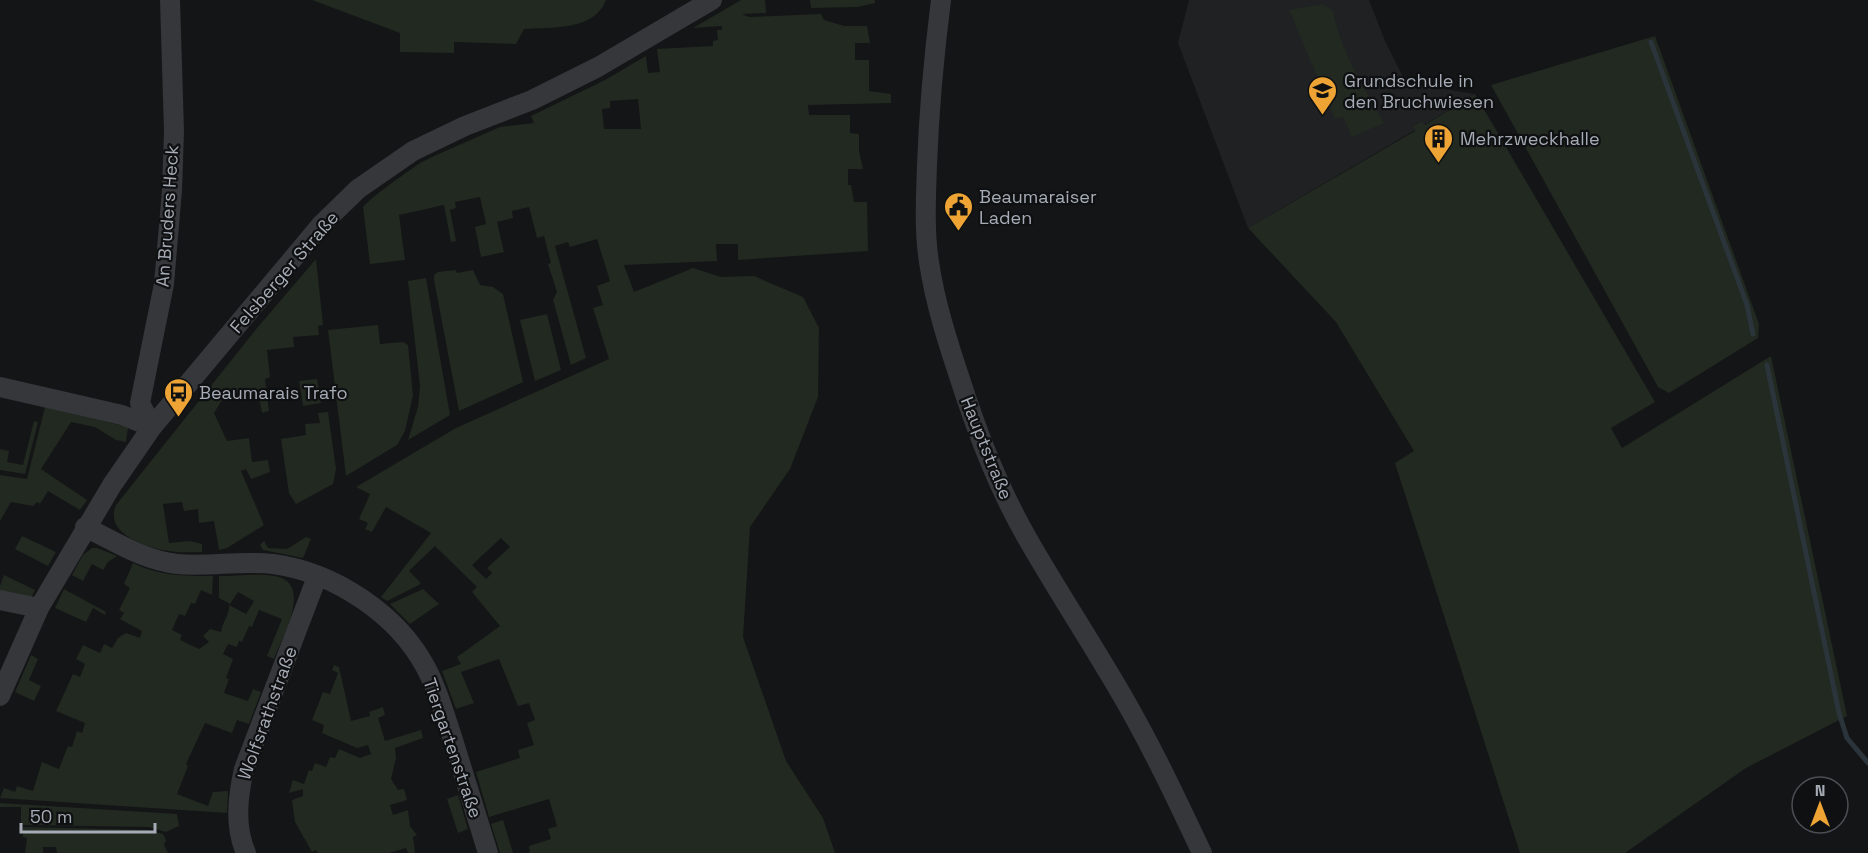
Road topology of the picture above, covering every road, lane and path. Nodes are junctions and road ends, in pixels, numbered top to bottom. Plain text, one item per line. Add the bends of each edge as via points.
1 (170, 0) edge
2 (712, 0) edge
3 (941, 0) edge
4 (0, 387) edge
5 (152, 427) junction
6 (85, 527) junction
7 (317, 577) junction
8 (0, 600) edge
9 (39, 608) junction
10 (0, 696) edge
11 (246, 853) edge
12 (488, 853) edge
13 (1202, 853) edge

1 - 5 street, An Bruders Heck via 172,190 164,284 140,403
2 - 5 street, Felsberger Straße via 588,72 413,151 358,189 321,225
3 - 13 street, Hauptstraße via 928,136 926,225 937,302 952,354 1000,486 1154,752
4 - 5 street via 122,415
5 - 6 street, Felsberger Straße
6 - 7 street, Tiergartenstraße via 159,561 271,564
6 - 9 street, Felsberger Straße
7 - 11 street, Wolfsrathstraße via 244,768 238,816
7 - 12 street, Tiergartenstraße via 360,598 378,612 402,634 426,667
8 - 9 street
9 - 10 street, Felsberger Straße

